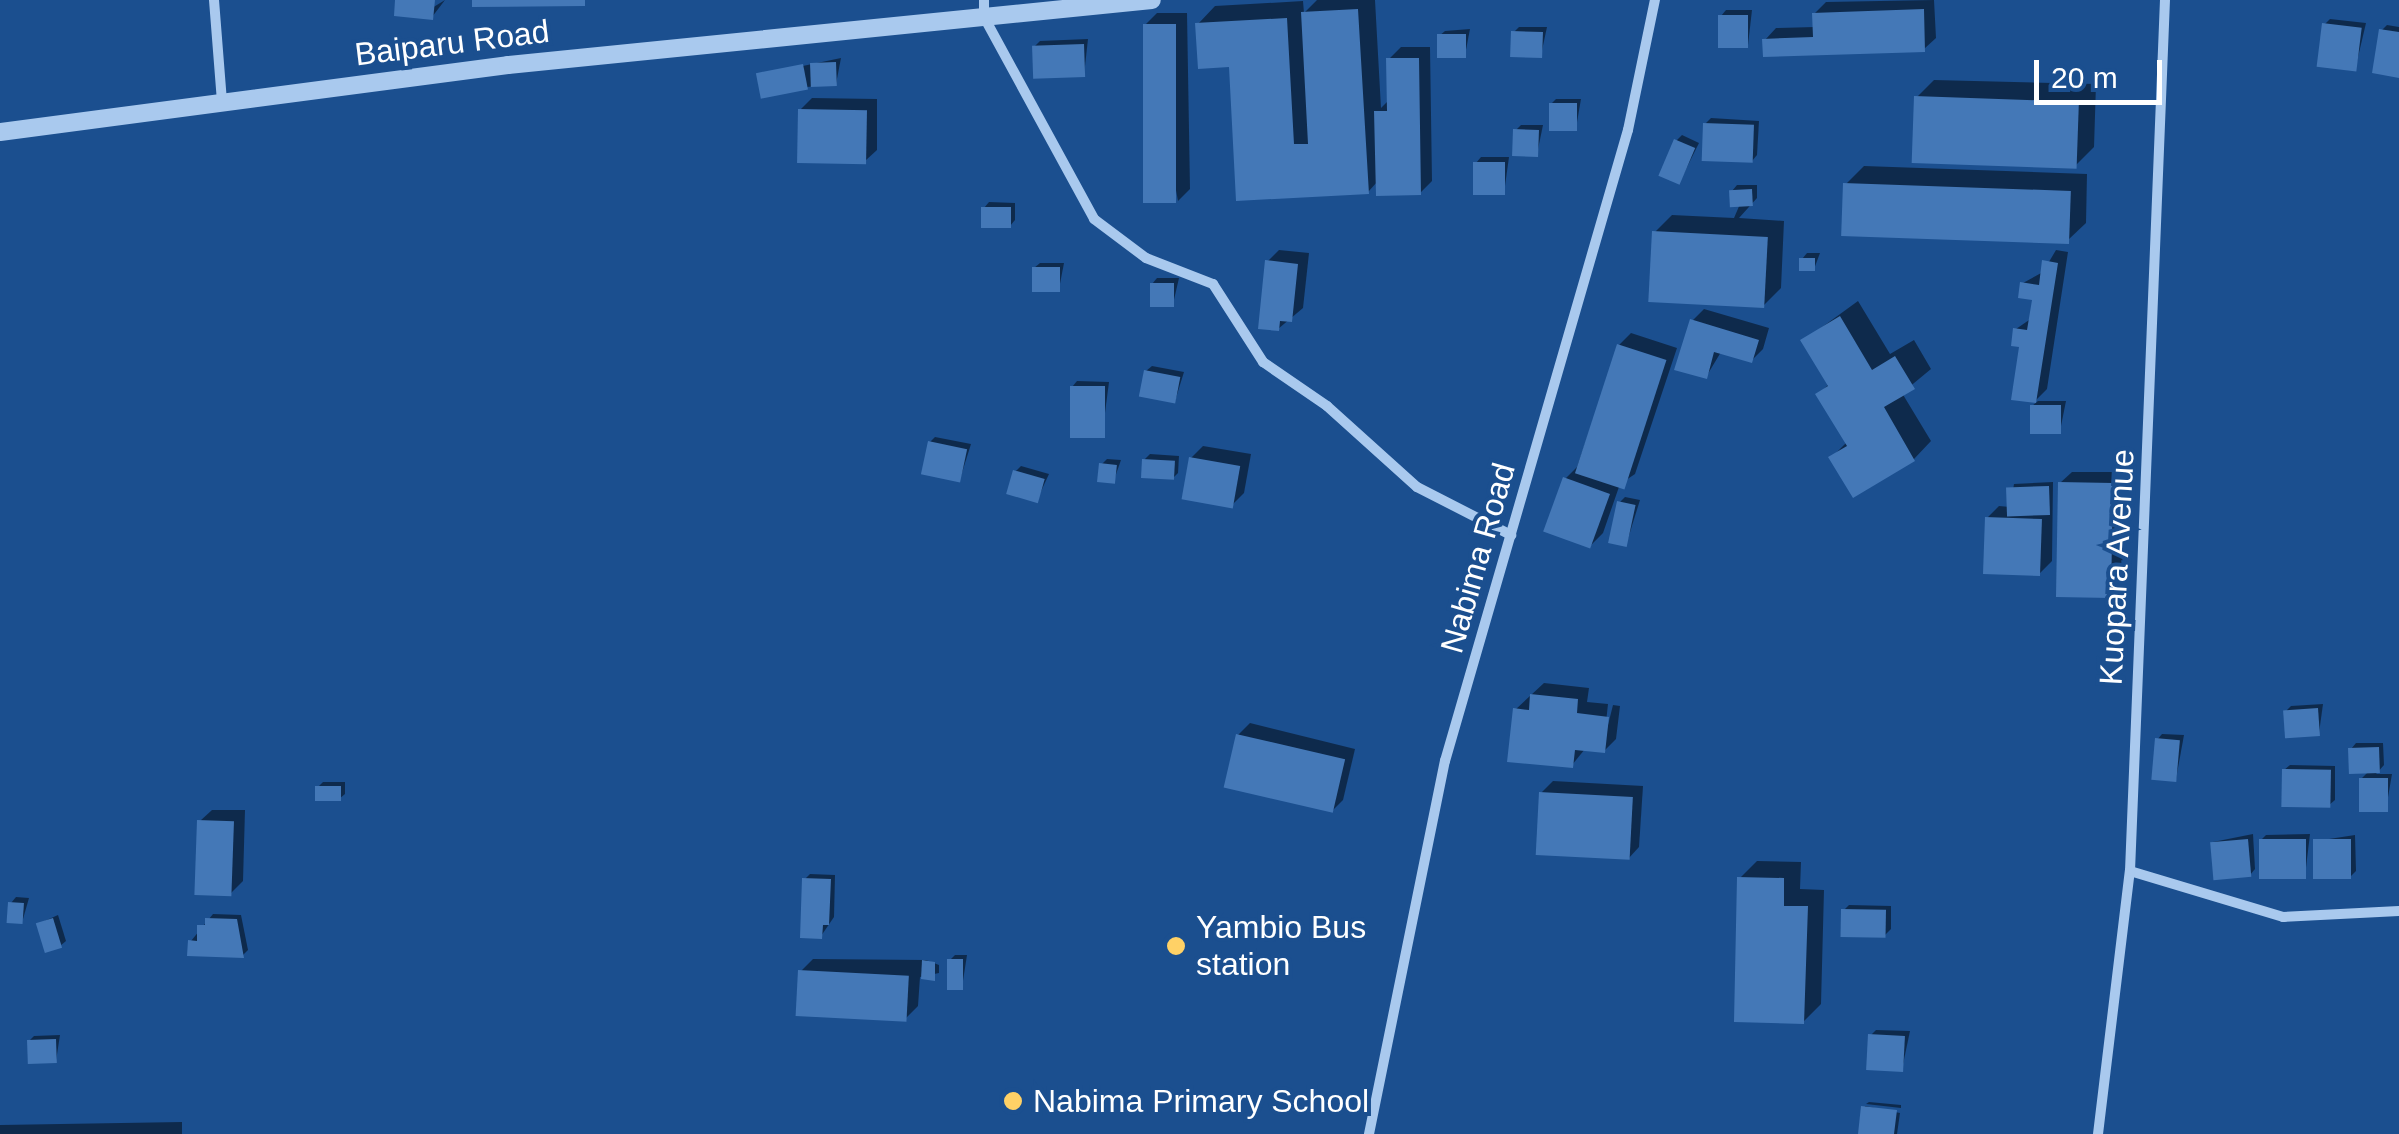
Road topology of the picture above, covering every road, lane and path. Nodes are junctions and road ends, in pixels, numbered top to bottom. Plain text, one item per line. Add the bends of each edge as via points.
1 (214, 0) edge
2 (1152, 0) edge
3 (1656, 0) edge
4 (2165, 0) edge
5 (984, 8) edge
6 (222, 102) junction
7 (0, 132) edge
8 (1510, 535) junction
9 (2130, 872) junction
10 (2399, 911) edge
11 (1370, 1134) edge
12 (2098, 1134) edge

1 - 6 street
2 - 5 street, Baiparu Road
3 - 8 street, Nabima Road via 1628,130
4 - 9 street, Kuopara Avenue
5 - 6 street, Baiparu Road
5 - 8 street via 1094,219 1146,258 1214,284 1263,362 1327,406 1417,486
6 - 7 street, Baiparu Road
8 - 11 street, Nabima Road via 1445,761
9 - 10 street via 2283,917
9 - 12 street, Kuopara Avenue

